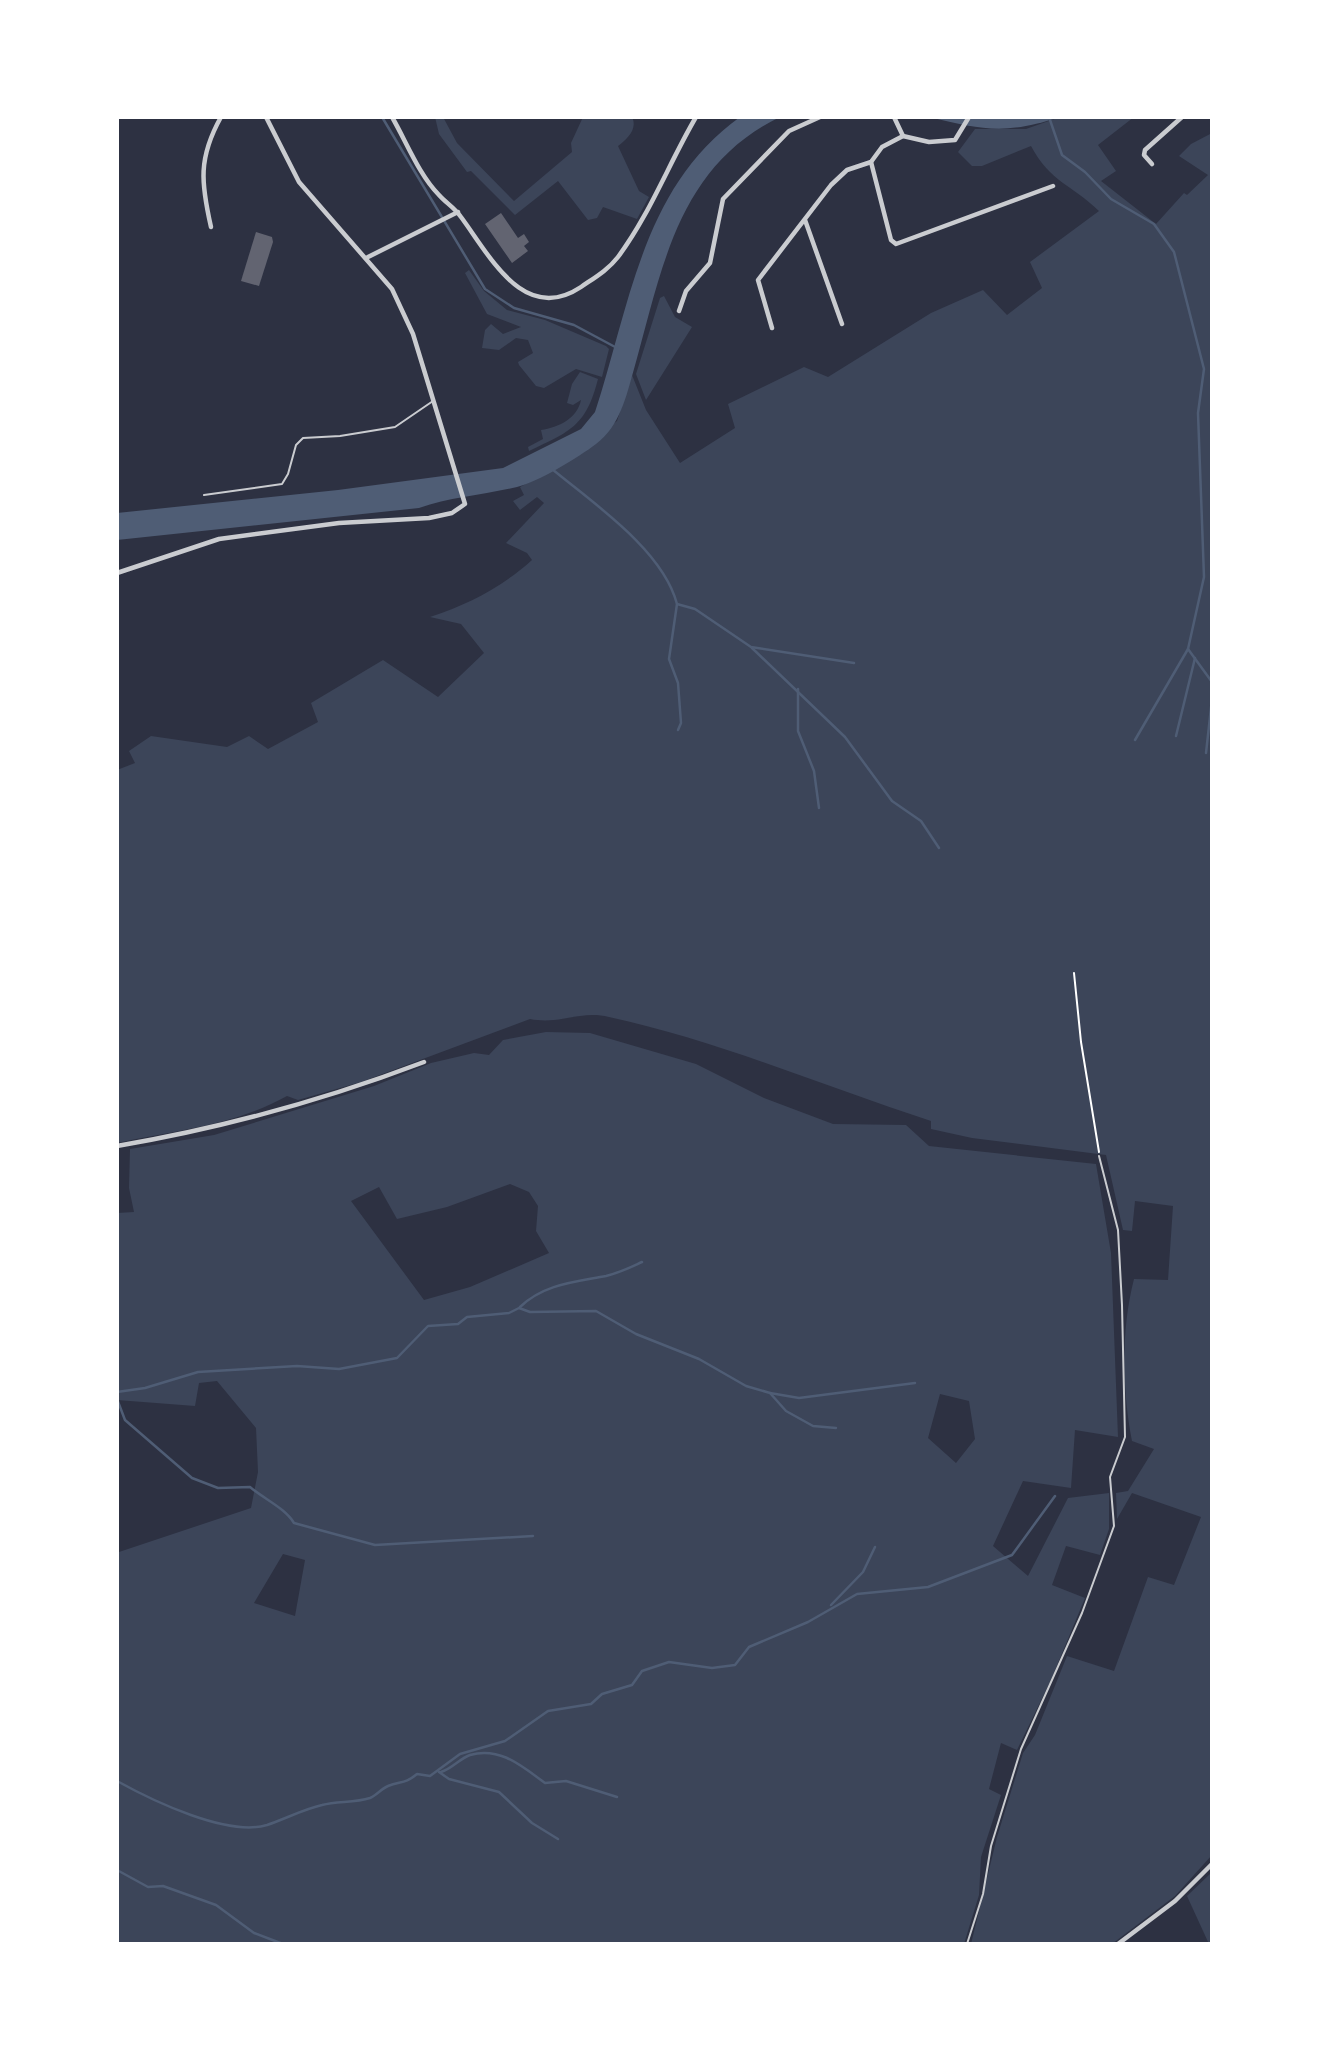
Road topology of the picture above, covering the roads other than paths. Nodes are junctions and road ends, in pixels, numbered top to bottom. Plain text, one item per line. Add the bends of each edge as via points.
1 (221, 117) edge
2 (266, 117) edge
3 (392, 117) edge
4 (696, 117) edge
5 (820, 117) edge
6 (894, 117) edge
7 (969, 117) edge
8 (1182, 117) edge
9 (903, 136) junction
10 (871, 162) junction
11 (1152, 164) dead end
12 (1053, 186) dead end
13 (458, 212) junction
14 (805, 220) junction
15 (211, 227) dead end
16 (368, 257) junction
17 (679, 311) dead end
18 (842, 324) dead end
19 (772, 328) dead end
20 (433, 401) junction
21 (204, 495) dead end
22 (117, 573) edge
23 (424, 1062) dead end
24 (117, 1146) edge
25 (1099, 1156) road end
26 (1212, 1864) edge
27 (967, 1944) edge
28 (1118, 1944) edge

1 - 15 street via 206,148 202,172
2 - 16 street via 299,182
3 - 13 street via 438,194
4 - 13 street via 618,257 559,299 535,297 511,282
5 - 17 street via 789,131 723,199 710,263 686,291
6 - 9 street
7 - 9 street via 955,140 929,142
8 - 11 street via 1145,150
9 - 10 street via 881,147
10 - 12 street via 891,240 897,244
10 - 14 street via 847,170
13 - 16 street
14 - 18 street
14 - 19 street via 758,280
16 - 20 street via 392,289 413,334
20 - 21 lane via 395,427 303,438 296,444 282,484
20 - 22 street via 465,503 460,509 438,517 247,534 200,543
23 - 24 street via 237,1123
25 - 27 lane via 1118,1230 1123,1331 1125,1437 1110,1478 1114,1526 1082,1613 1018,1759
26 - 28 street via 1175,1901

